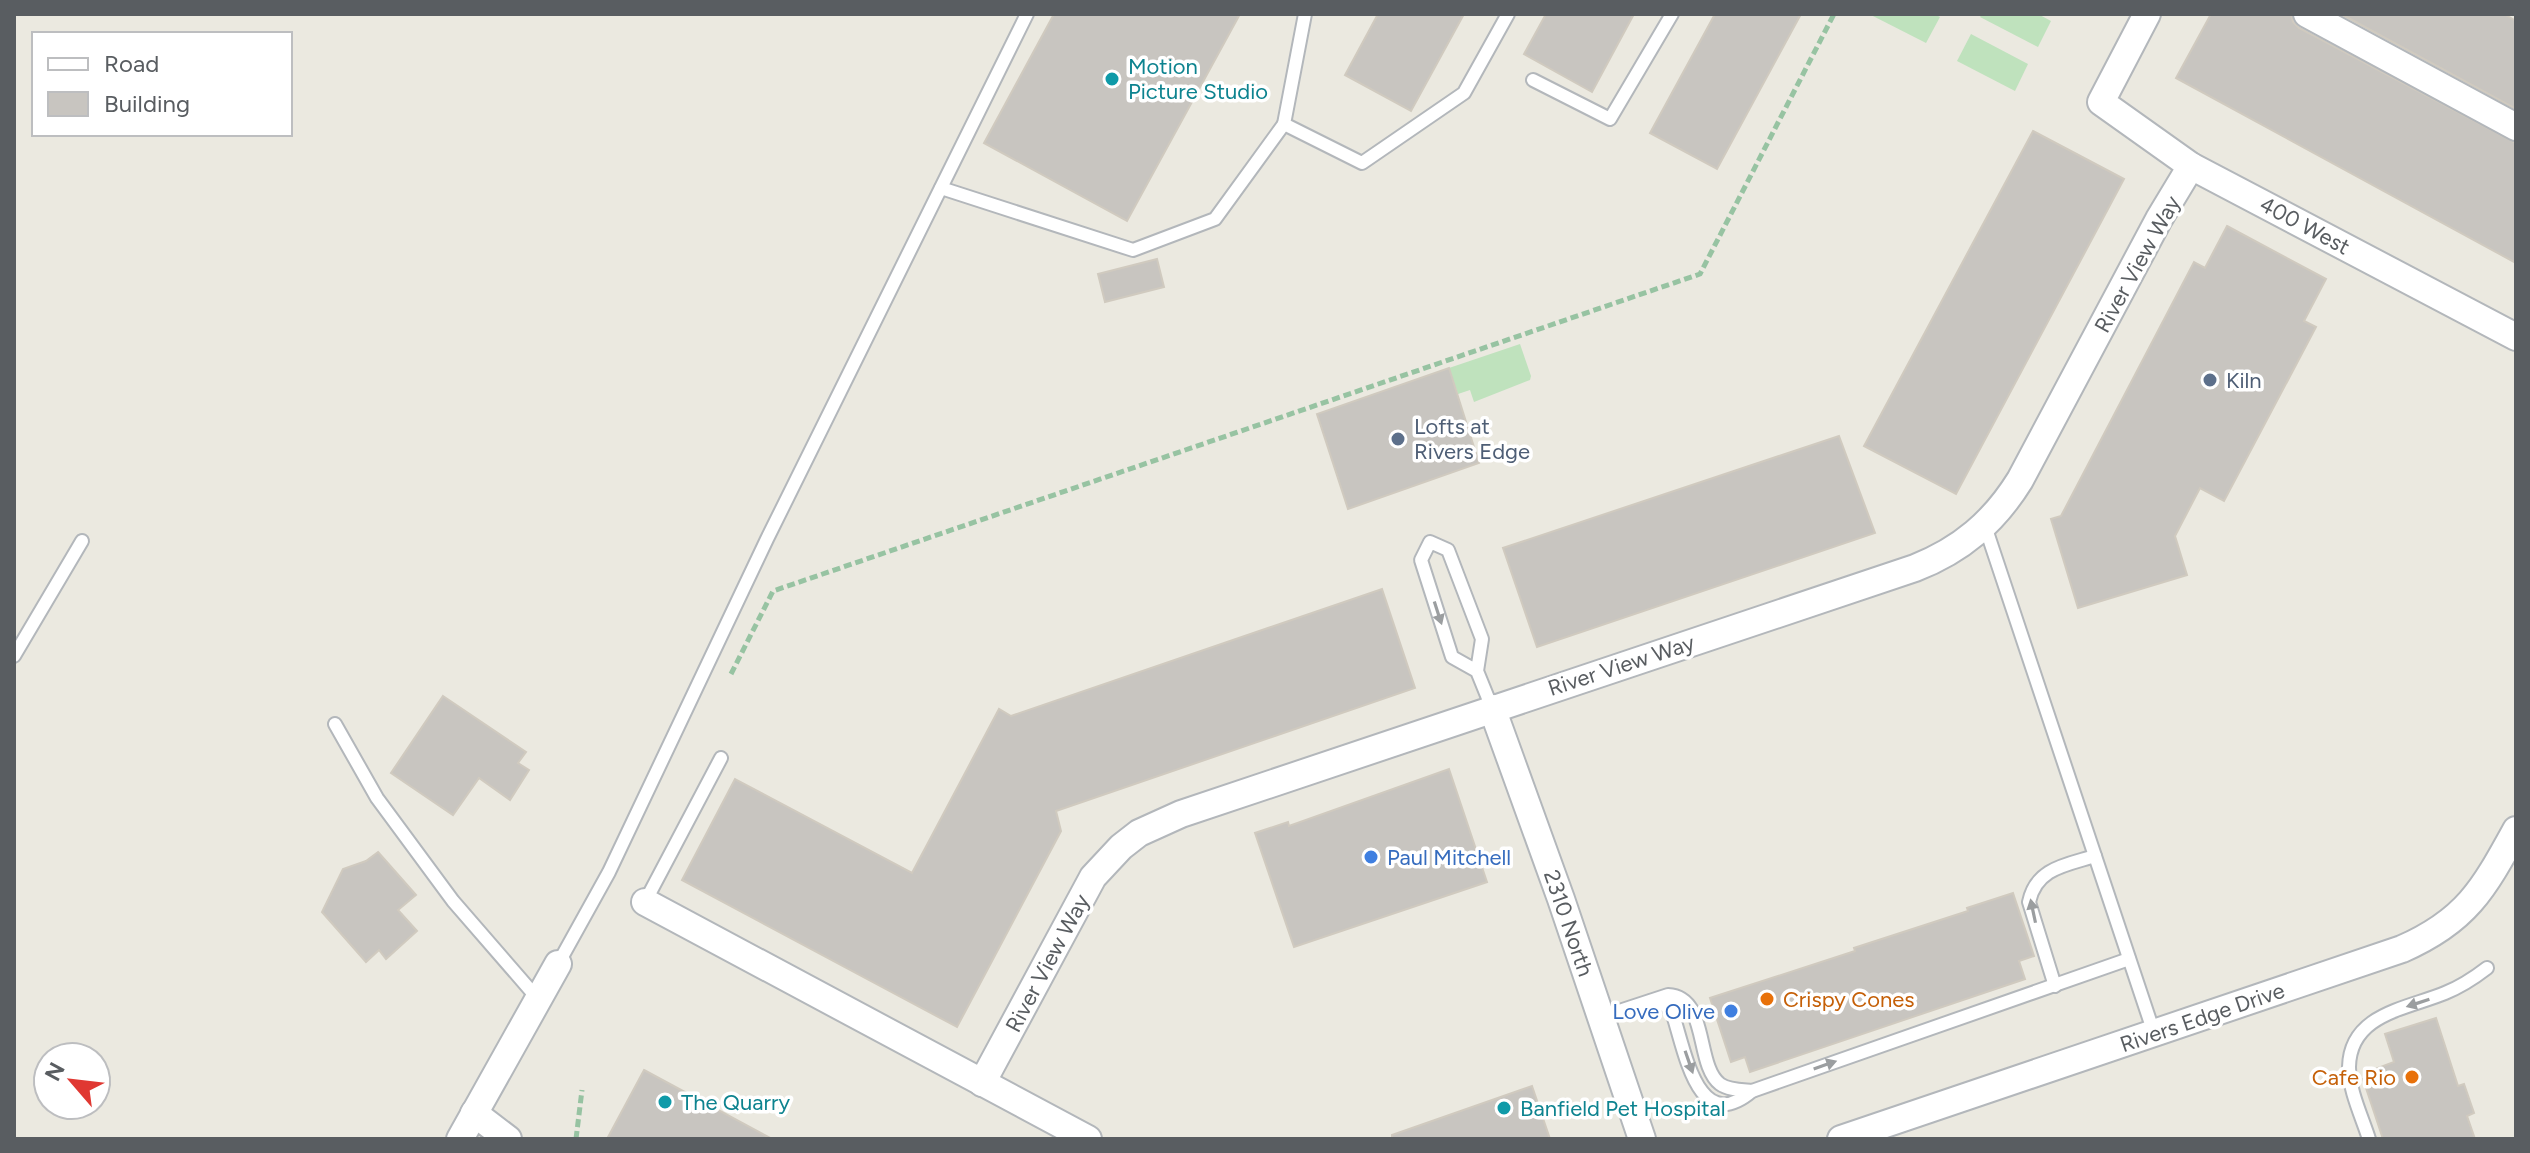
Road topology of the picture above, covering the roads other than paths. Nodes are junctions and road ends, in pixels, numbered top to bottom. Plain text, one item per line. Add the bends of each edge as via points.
1 (1027, 14) edge
2 (1305, 14) edge
3 (1508, 14) edge
4 (1672, 14) edge
5 (2147, 14) edge
6 (2307, 14) edge
7 (1533, 80) dead end
8 (1284, 124) junction
9 (2516, 127) edge
10 (2191, 166) junction
11 (941, 188) junction
12 (2516, 337) edge
13 (1985, 526) junction
14 (82, 541) dead end
15 (14, 656) edge
16 (1477, 671) junction
17 (1492, 708) junction
18 (335, 724) dead end
19 (721, 758) dead end
20 (2516, 830) edge
21 (2095, 856) junction
22 (645, 902) joint
23 (2129, 959) junction
24 (558, 964) joint
25 (2487, 968) dead end
26 (2055, 986) junction
27 (538, 999) junction
28 (1651, 1001) junction
29 (1601, 1017) junction
30 (2154, 1033) junction
31 (982, 1083) junction
32 (1752, 1091) junction
33 (474, 1113) junction
34 (460, 1139) edge
35 (508, 1139) edge
36 (1088, 1139) edge
37 (1642, 1139) edge
38 (1841, 1139) edge
39 (2369, 1139) edge

1 - 11 lane
2 - 8 lane
3 - 8 lane via 1464,93 1362,163
4 - 7 lane via 1610,119
5 - 10 street, 400 West via 2101,102
6 - 9 street
8 - 11 lane via 1215,219 1133,250
10 - 12 street, 400 West
10 - 13 street, River View Way via 2020,480
11 - 24 lane via 609,872
13 - 17 street, River View Way via 1955,549 1915,568
13 - 21 lane
14 - 15 lane
16 -> 16 lane via 1482,639 1448,550 1430,542 1421,560 1452,657
16 - 17 lane
17 - 29 street, 2310 North
17 - 31 street, River View Way via 1139,833 1093,877
18 - 27 lane via 385,809 453,901
19 - 22 lane
20 - 30 street, Rivers Edge Drive via 2481,891 2427,938
21 - 23 lane
26 -> 21 lane via 2029,902 2031,893 2050,870
22 - 31 street
23 - 26 lane
23 - 30 lane
24 - 27 street
25 -> 39 lane via 2457,988 2382,1014 2354,1043 2350,1080
32 -> 26 lane
27 - 33 street
28 - 29 lane
28 - 32 lane via 1672,995 1686,1002 1713,1076 1727,1088
28 -> 32 lane via 1667,1006 1673,1015 1705,1098 1725,1105 1738,1103
29 - 37 street, 2310 North
30 - 38 street, Rivers Edge Drive
31 - 36 street
33 - 34 street
33 - 35 street

